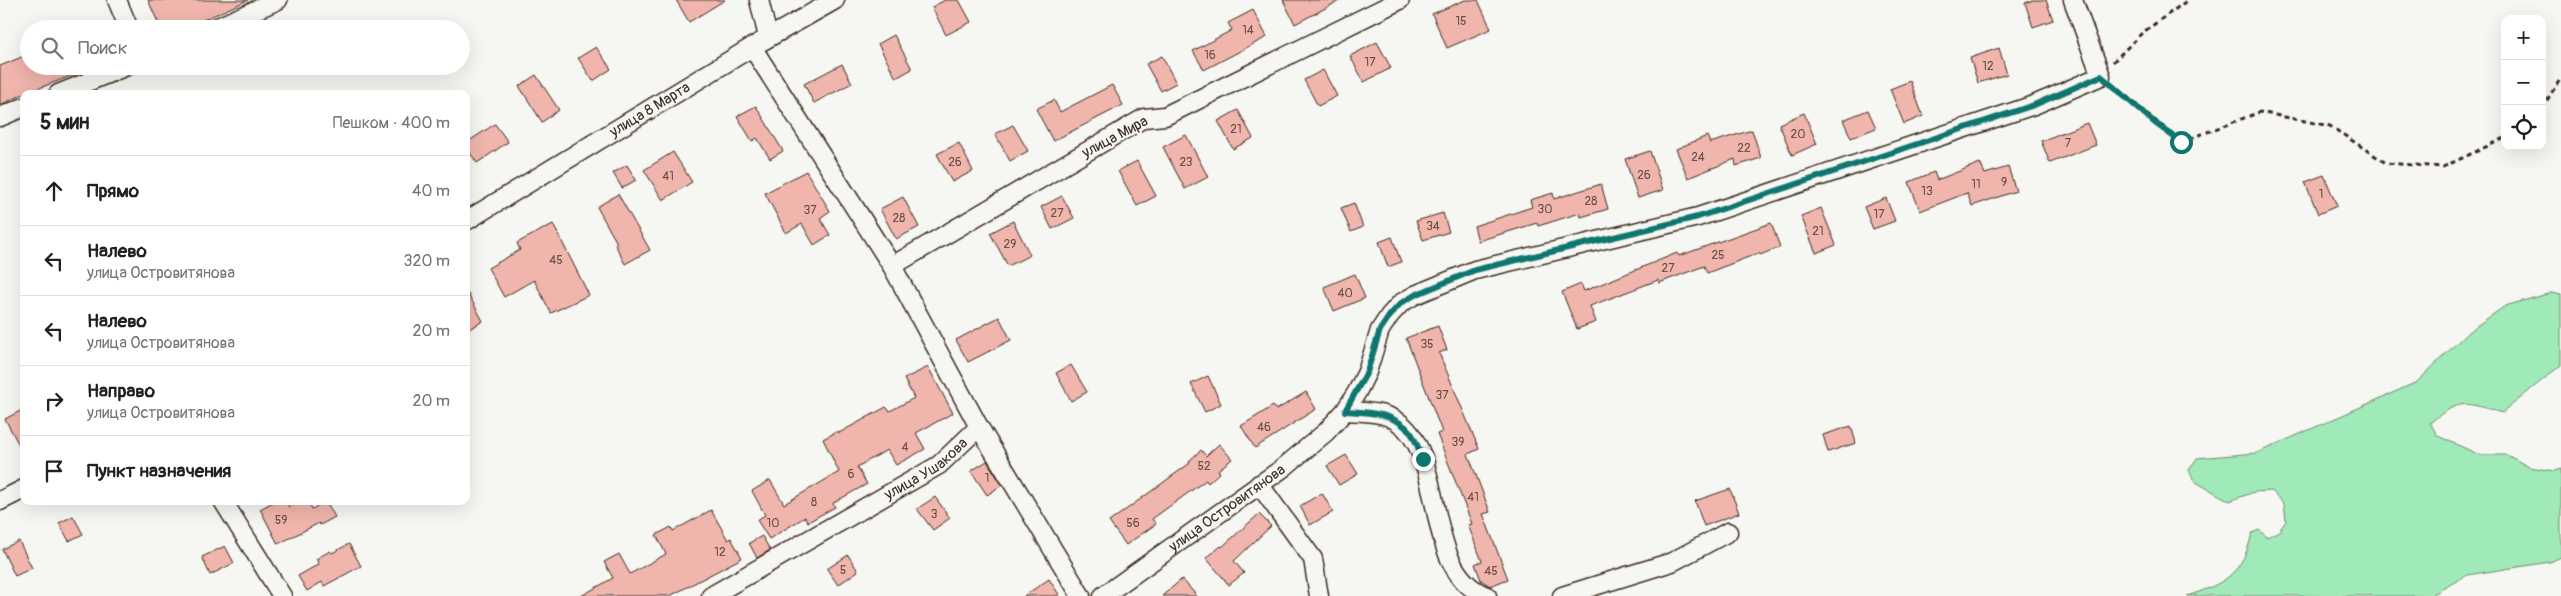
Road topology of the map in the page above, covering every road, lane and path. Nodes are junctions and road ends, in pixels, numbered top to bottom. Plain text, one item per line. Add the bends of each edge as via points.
1 (117, 0) edge
2 (278, 0) edge
3 (759, 0) edge
4 (835, 0) edge
5 (1400, 0) edge
6 (2073, 0) edge
7 (2188, 0) edge
8 (125, 20) edge
9 (234, 20) edge
10 (768, 37) junction
11 (752, 47) junction
12 (105, 75) edge
13 (2101, 76) junction
14 (2561, 78) edge
15 (68, 90) edge
16 (2544, 105) edge
17 (20, 109) edge
18 (0, 117) edge
19 (2501, 140) edge
20 (470, 219) edge
21 (892, 266) junction
22 (1345, 411) junction
23 (979, 427) junction
24 (1259, 484) junction
25 (20, 492) edge
26 (0, 501) edge
27 (225, 505) edge
28 (1728, 532) dead end
29 (282, 596) edge
30 (710, 596) edge
31 (1082, 596) edge
32 (1103, 596) edge
33 (1318, 596) edge
34 (1487, 596) edge
35 (1562, 596) edge

1 - 8 street
2 - 9 street
3 - 10 street
4 - 10 street, улица 8 Марта
5 - 21 street, улица Мира via 1165,116 1144,118
6 - 13 street
7 - 13 path via 2142,33
10 - 11 street, улица 8 Марта
11 - 20 street, улица 8 Марта
11 - 21 street, улица Ушакова
12 - 15 street
13 - 19 path via 2181,142 2260,112 2330,126 2386,163 2443,167
13 - 22 street, улица Островитянова via 2034,105 1698,217 1475,270 1415,295 1401,303 1380,330 1367,372
14 - 16 path
17 - 18 street
21 - 23 street, улица Ушакова
22 - 24 street, улица Островитянова via 1304,452
22 - 34 street via 1373,413 1396,420 1411,433 1423,459 1443,542 1470,586
23 - 30 street, улица Ушакова via 938,464
23 - 31 street
24 - 32 street, улица Островитянова
24 - 33 street via 1313,558
25 - 26 street
27 - 29 street
28 - 35 street via 1672,562

